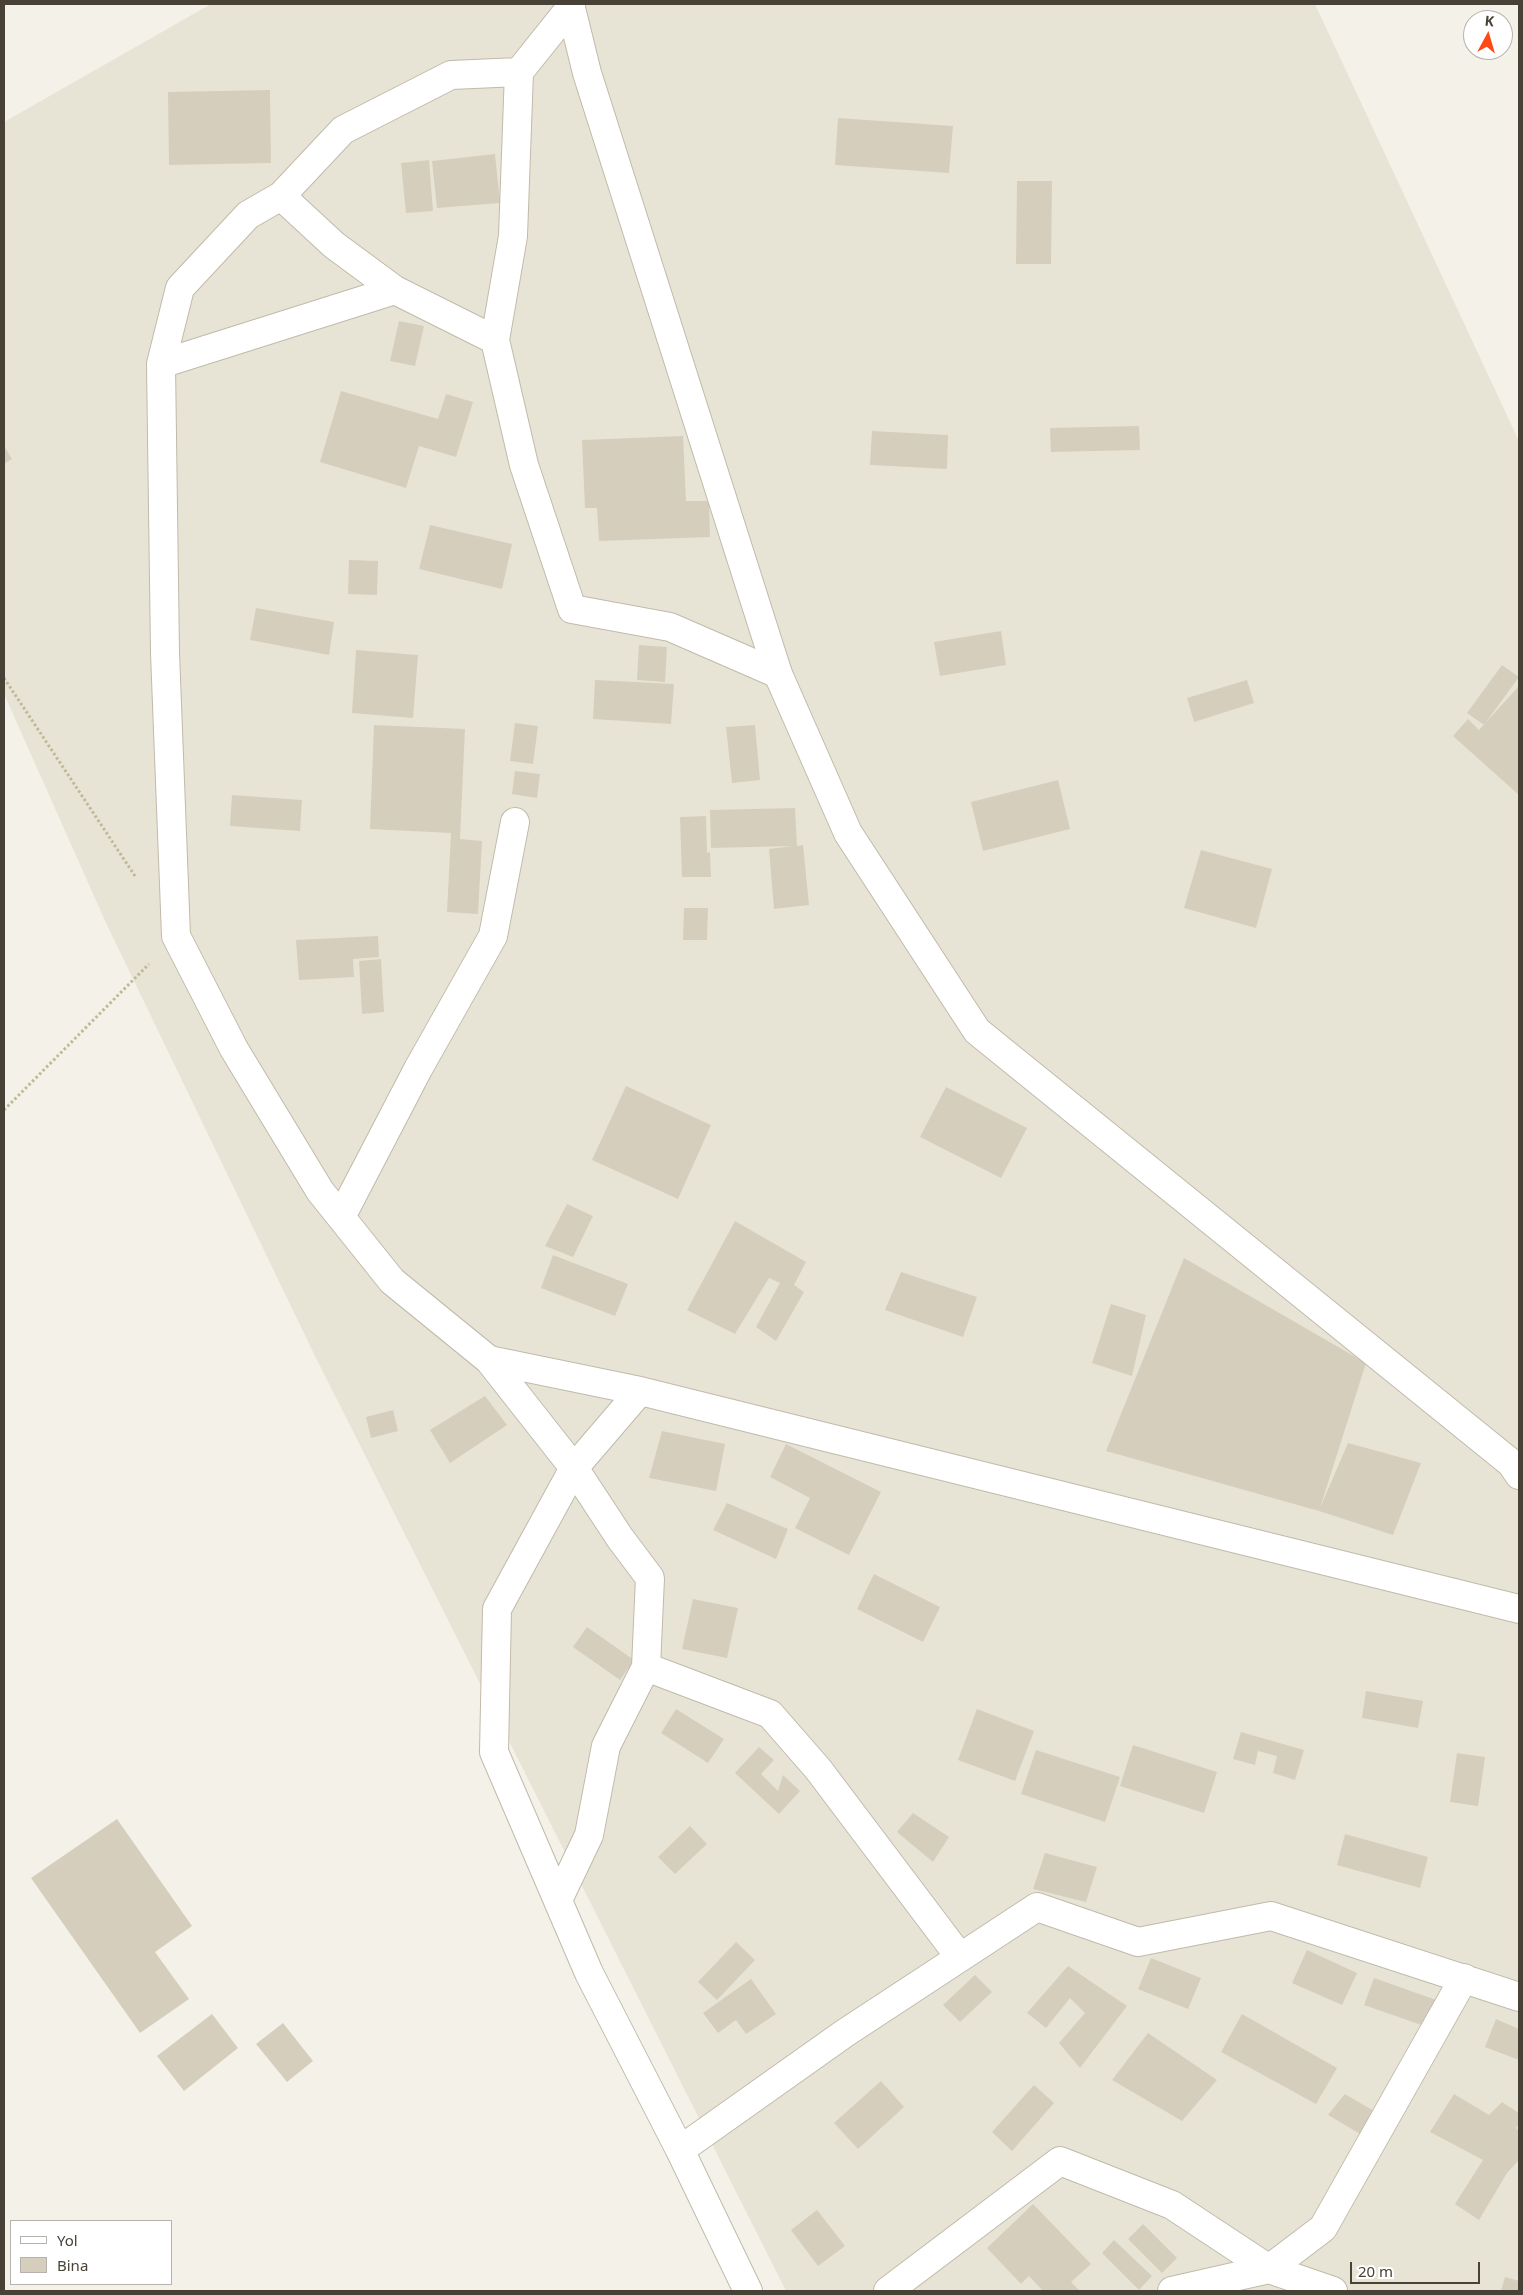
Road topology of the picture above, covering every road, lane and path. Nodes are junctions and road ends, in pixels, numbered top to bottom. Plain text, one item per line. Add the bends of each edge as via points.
1 (571, 5) edge
2 (519, 72) junction
3 (281, 196) junction
4 (395, 290) junction
5 (495, 340) junction
6 (161, 364) junction
7 (778, 674) junction
8 (4, 678) edge
9 (515, 822) dead end
10 (137, 878) dead end
11 (176, 936) junction
12 (4, 1110) edge
13 (341, 1217) junction
14 (489, 1360) junction
15 (640, 1391) junction
16 (574, 1468) junction
17 (1519, 1475) edge
18 (1519, 1609) edge
19 (646, 1667) junction
20 (558, 1900) junction
21 (959, 1956) junction
22 (1464, 1978) junction
23 (1519, 1997) edge
24 (680, 2150) junction
25 (1269, 2269) junction
26 (748, 2291) edge
27 (888, 2291) edge
28 (1172, 2291) edge
29 (1333, 2291) edge

1 - 2 street
1 - 7 street via 587,73
2 - 3 street via 451,75 343,130
2 - 5 street via 513,236
3 - 4 street via 334,245
3 - 6 street via 248,215 180,288
4 - 5 street
4 - 6 street
5 - 7 street via 524,465 572,609 670,627
6 - 11 street via 165,653
7 - 17 street via 848,833 977,1031 1511,1463
8 - 10 path
9 - 13 street via 493,936 418,1069
11 - 12 path
11 - 13 street via 234,1049 320,1191
13 - 14 street via 392,1281
14 - 15 street
14 - 16 street
15 - 16 street
15 - 18 street
16 - 19 street via 650,1578
16 - 20 street via 497,1609 494,1752
19 - 20 street via 606,1746 589,1835
19 - 21 street via 770,1714 818,1769
20 - 24 street via 589,1973
21 - 22 street via 1037,1907 1138,1942 1271,1916
21 - 24 street via 845,2032
22 - 23 street
22 - 25 street via 1323,2228
24 - 26 street
25 - 27 street via 1172,2205 1060,2161
25 - 28 street
25 - 29 street

